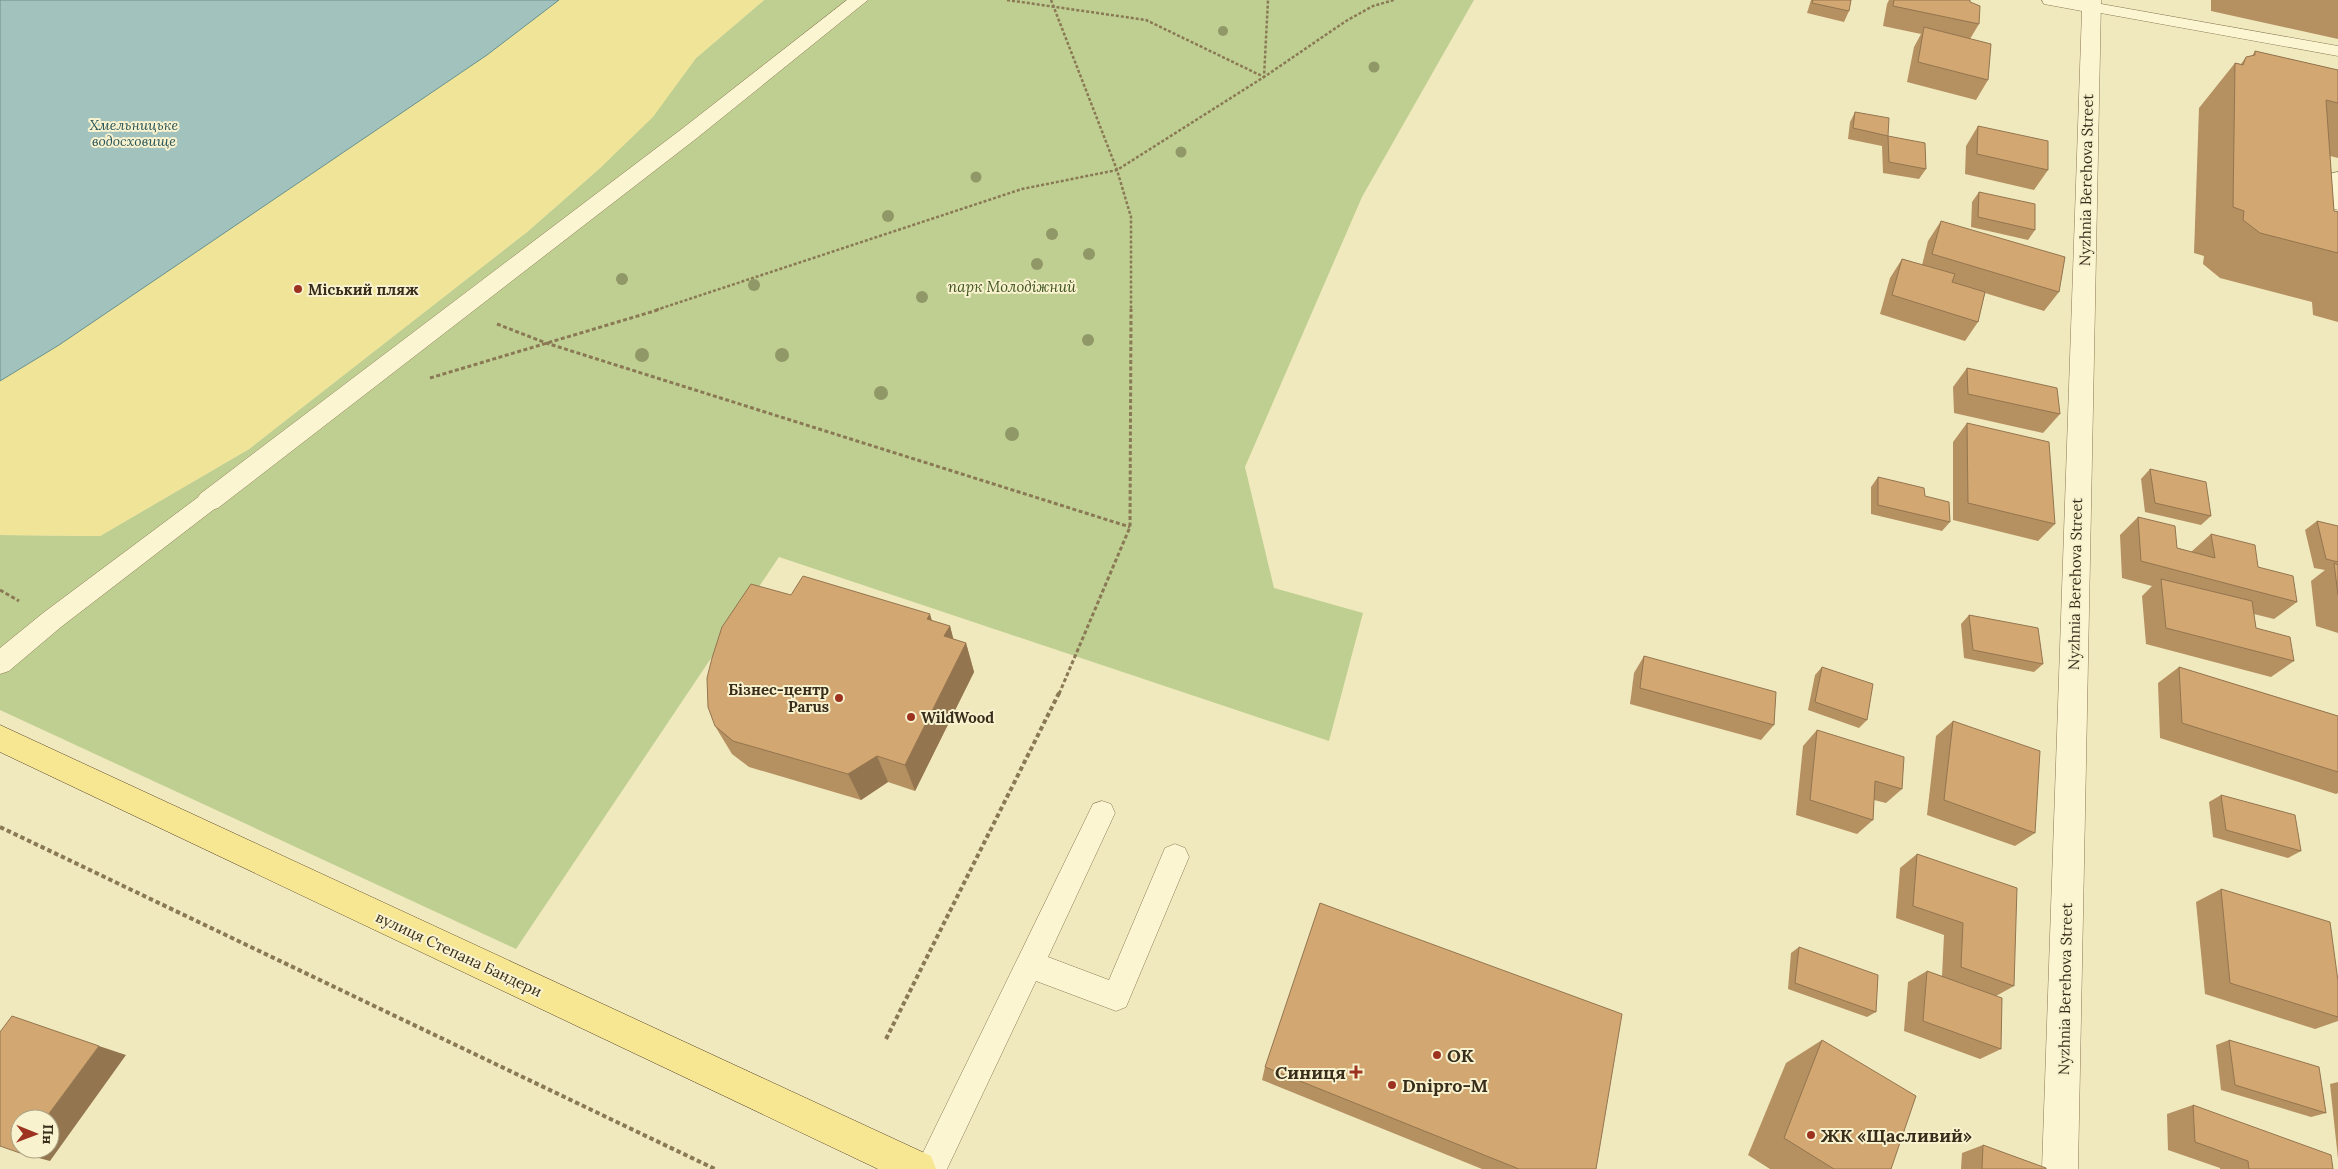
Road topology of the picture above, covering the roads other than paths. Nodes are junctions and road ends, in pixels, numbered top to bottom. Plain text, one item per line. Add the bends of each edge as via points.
1 (859, 0) edge
2 (2051, 0) edge
3 (2091, 4) edge
4 (2338, 51) edge
5 (2338, 178) edge
6 (2338, 204) edge
7 (209, 501) joint
8 (0, 663) edge
9 (0, 738) edge
10 (1102, 813) dead end
11 (1175, 857) dead end
12 (1030, 964) junction
13 (918, 1169) edge
14 (931, 1169) edge
15 (2060, 1169) edge

1 - 7 street
2 - 3 street
3 - 4 lane
3 - 15 street, Nyzhnia Berehova Street
5 - 6 lane
7 - 8 lane
9 - 13 main road, вулиця Степана Бандери
10 - 12 lane
11 - 12 lane via 1116,997
12 - 14 lane

